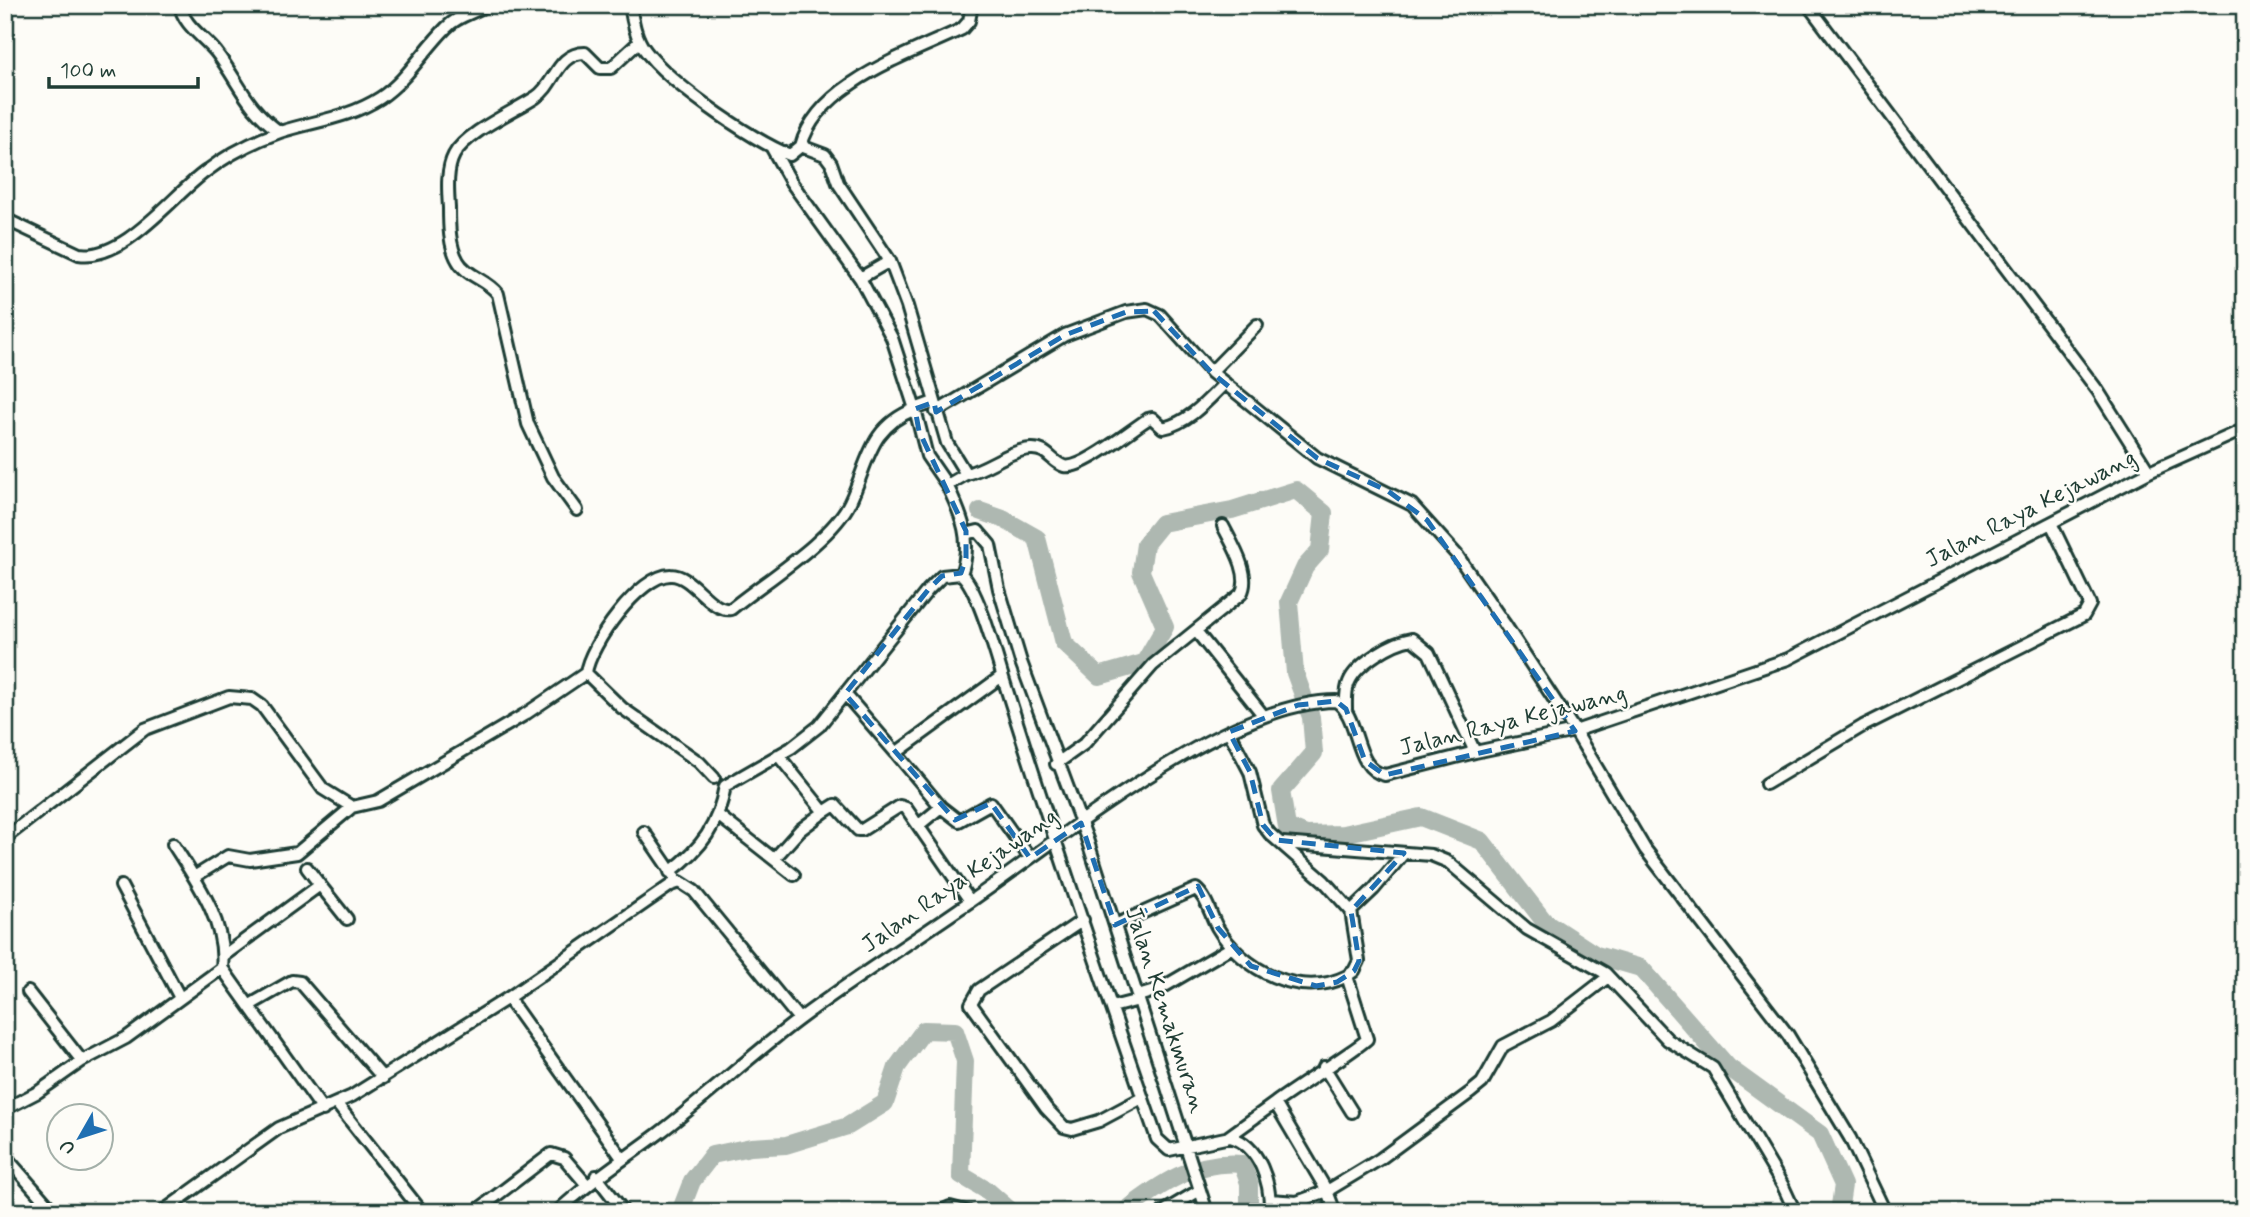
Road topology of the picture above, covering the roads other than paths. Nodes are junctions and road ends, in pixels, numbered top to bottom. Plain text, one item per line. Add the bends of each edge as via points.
1 (180, 5) edge
2 (487, 5) edge
3 (630, 5) edge
4 (972, 5) edge
5 (1808, 5) edge
6 (639, 42) junction
7 (280, 132) junction
8 (772, 148) junction
9 (805, 148) junction
10 (5, 219) edge
11 (887, 263) junction
12 (864, 276) junction
13 (1257, 325) dead end
14 (1213, 369) junction
15 (1224, 383) junction
16 (926, 408) junction
17 (2245, 429) edge
18 (2149, 472) junction
19 (966, 474) junction
20 (947, 485) junction
21 (577, 510) dead end
22 (2051, 523) junction
23 (1223, 526) dead end
24 (966, 532) junction
25 (961, 575) junction
26 (1196, 631) junction
27 (586, 673) junction
28 (1002, 676) junction
29 (845, 694) junction
30 (1346, 709) junction
31 (1263, 715) junction
32 (1575, 731) junction
33 (1229, 732) junction
34 (1475, 752) junction
35 (896, 753) junction
36 (778, 755) junction
37 (1056, 764) junction
38 (714, 778) dead end
39 (1766, 783) dead end
40 (352, 807) junction
41 (942, 807) junction
42 (824, 812) junction
43 (719, 816) junction
44 (1079, 824) junction
45 (919, 825) junction
46 (644, 832) dead end
47 (5, 838) edge
48 (1056, 839) junction
49 (1283, 843) junction
50 (173, 844) dead end
51 (1404, 853) junction
52 (1030, 858) junction
53 (774, 859) junction
54 (307, 868) dead end
55 (670, 872) junction
56 (794, 875) dead end
57 (194, 877) junction
58 (680, 882) junction
59 (320, 885) junction
60 (121, 886) dead end
61 (970, 901) junction
62 (1351, 911) junction
63 (347, 919) dead end
64 (1083, 920) junction
65 (1115, 925) junction
66 (1232, 947) junction
67 (223, 962) junction
68 (1347, 976) junction
69 (1608, 976) junction
70 (28, 992) dead end
71 (180, 998) junction
72 (509, 998) junction
73 (1138, 999) junction
74 (250, 1005) junction
75 (1114, 1007) junction
76 (799, 1018) junction
77 (82, 1061) junction
78 (1324, 1068) junction
79 (383, 1078) junction
80 (1142, 1098) junction
81 (1275, 1103) junction
82 (337, 1104) junction
83 (5, 1109) edge
84 (323, 1110) junction
85 (1352, 1112) dead end
86 (1228, 1137) junction
87 (1188, 1147) junction
88 (5, 1156) edge
89 (622, 1158) junction
90 (9, 1170) edge
91 (596, 1176) junction
92 (587, 1185) junction
93 (1200, 1189) junction
94 (1327, 1191) junction
95 (1270, 1200) junction
96 (54, 1212) edge
97 (162, 1212) edge
98 (422, 1212) edge
99 (475, 1212) edge
100 (557, 1212) edge
101 (624, 1212) edge
102 (939, 1212) edge
103 (969, 1212) edge
104 (1163, 1212) edge
105 (1208, 1212) edge
106 (1270, 1212) edge
107 (1335, 1212) edge
108 (1795, 1212) edge
109 (1885, 1212) edge

1 - 7 street via 185,20 216,52 247,102
2 - 7 street via 446,28 380,98 337,119
3 - 6 street
4 - 9 street via 962,29 838,92 806,128
5 - 18 street via 2098,391
6 - 8 street via 663,70
6 - 21 street via 611,68 600,68 585,53 574,54 553,72 544,92 461,146 451,163 449,225 458,262 498,294 528,424 553,477
7 - 10 street via 206,170 143,226 103,252 79,254
8 - 9 street via 790,155
8 - 12 street via 791,182
9 - 11 street via 825,155
11 - 12 street
11 - 16 street via 907,306
12 - 16 street
13 - 14 street
14 - 15 street
14 - 16 street via 1160,315 1147,309 1065,335
15 - 19 street via 1192,415 1168,428 1150,418 1070,465 1062,465 1044,451 1029,449
15 - 32 street via 1317,458 1412,505 1457,555
16 - 19 street
16 - 20 street via 927,456
16 - 27 street via 891,421 872,446 850,502 828,532 729,610 673,575 658,579 622,609 603,633 590,654
17 - 18 street, Jalan Raya Kejawang
18 - 22 street, Jalan Raya Kejawang
19 - 20 street
20 - 24 street
22 - 32 street, Jalan Raya Kejawang via 1788,659
22 - 39 street via 2087,600 2084,615 1863,726
23 - 26 street via 1236,552 1245,588
24 - 25 street via 968,549
24 - 37 street, Jalan Kemakmuran via 978,531 990,545 999,589
25 - 28 street via 970,585
25 - 29 street via 949,573 937,581
26 - 31 street
26 - 37 street via 1153,665 1084,744
27 - 38 street via 641,724 699,762
27 - 40 street via 378,801
28 - 35 street
28 - 48 street
29 - 35 street
29 - 36 street via 807,736
30 - 31 street, Jalan Raya Kejawang via 1336,701 1325,701
30 - 34 street, Jalan Raya Kejawang via 1366,761 1377,774
30 - 34 street via 1350,679 1359,668 1412,639 1429,653
31 - 33 street, Jalan Raya Kejawang
32 - 34 street, Jalan Raya Kejawang
32 - 109 street via 1645,849 1788,1035 1850,1138
33 - 44 street, Jalan Raya Kejawang
33 - 49 street via 1250,772 1264,825
35 - 41 street
36 - 42 street
36 - 43 street via 725,786
37 - 44 street, Jalan Kemakmuran
40 - 47 street via 323,789 262,706 252,699 229,697 145,729
40 - 57 street via 297,853 250,860 228,856
41 - 45 street
41 - 52 street via 959,821 991,803
42 - 45 street via 835,806 860,830 902,805
42 - 53 street
43 - 53 street
43 - 55 street via 702,844
44 - 48 street, Jalan Raya Kejawang
44 - 65 street, Jalan Kemakmuran
45 - 61 street
46 - 55 street
48 - 52 street, Jalan Raya Kejawang
48 - 64 street
49 - 51 street
49 - 62 street
50 - 57 street
51 - 62 street
51 - 69 street via 1448,862 1527,929
52 - 61 street, Jalan Raya Kejawang
53 - 56 street
54 - 59 street
55 - 58 street
57 - 67 street via 211,910
58 - 72 street
58 - 76 street via 694,891
59 - 63 street
59 - 67 street
60 - 71 street
61 - 76 street, Jalan Raya Kejawang
62 - 68 street via 1359,961
64 - 75 street
64 - 80 street via 979,990 971,1004 1064,1127 1099,1121
65 - 66 street via 1196,889
65 - 73 street, Jalan Kemakmuran
66 - 68 street via 1251,966 1277,977 1316,986
66 - 73 street
67 - 71 street
67 - 74 street
68 - 78 street via 1367,1038 1358,1049
69 - 94 street via 1551,1021 1506,1043 1479,1086 1380,1159
69 - 108 street via 1668,1040 1713,1068
70 - 77 street
71 - 77 street via 126,1038
72 - 79 street
72 - 89 street
73 - 75 street
73 - 87 street, Jalan Kemakmuran
74 - 79 street via 292,981 300,982
74 - 84 street
75 - 80 street
76 - 89 street, Jalan Raya Kejawang via 658,1134
77 - 83 street
78 - 81 street
78 - 85 street
79 - 82 street
80 - 87 street via 1164,1149
81 - 86 street
81 - 94 street
82 - 84 street
82 - 98 street
84 - 97 street via 279,1128
86 - 87 street
86 - 95 street via 1239,1139 1259,1160
87 - 93 street, Jalan Kemakmuran
88 - 90 street
89 - 91 street, Jalan Raya Kejawang
90 - 96 street
91 - 92 street, Jalan Raya Kejawang
91 - 101 street
92 - 99 street via 560,1155 551,1154
92 - 100 street, Jalan Raya Kejawang
93 - 104 street
93 - 105 street, Jalan Kemakmuran
94 - 95 street via 1297,1202
94 - 107 street
95 - 106 street
102 - 103 street via 950,1207

